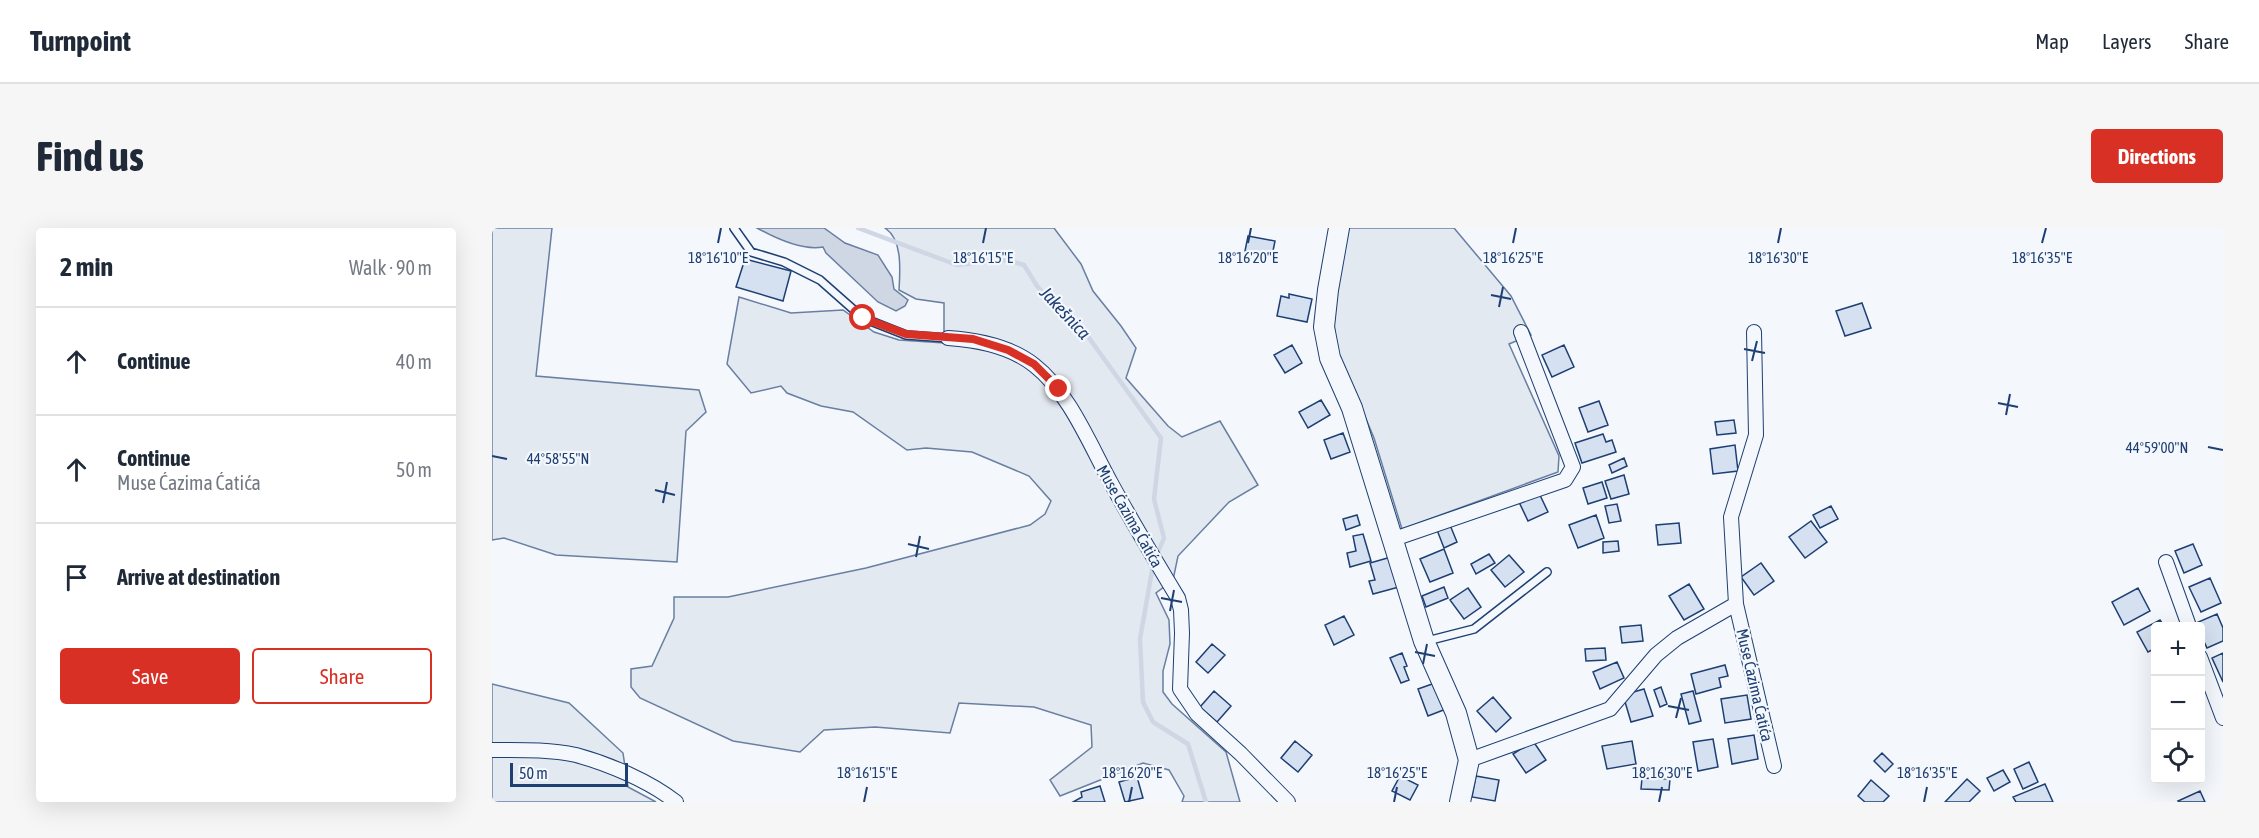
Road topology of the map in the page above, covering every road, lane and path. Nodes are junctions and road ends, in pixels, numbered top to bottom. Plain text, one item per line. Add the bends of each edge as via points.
1 (734, 228) edge
2 (1339, 228) edge
3 (1521, 332) dead end
4 (1754, 332) dead end
5 (948, 338) joint
6 (1394, 539) junction
7 (2166, 562) dead end
8 (1547, 572) dead end
9 (1736, 604) junction
10 (2187, 622) edge
11 (1424, 641) junction
12 (2205, 668) edge
13 (2219, 698) edge
14 (2223, 718) edge
15 (492, 750) edge
16 (1469, 760) junction
17 (1774, 766) dead end
18 (676, 802) edge
19 (1288, 802) edge
20 (1460, 802) edge

1 - 5 lane via 751,252 784,262 820,280 863,318 906,334
2 - 6 street via 1324,327 1330,358 1352,408
3 - 6 street via 1573,467 1565,480
4 - 9 street, Muse Ćazima Ćatića via 1756,435 1731,517
5 - 19 street, Muse Ćazima Ćatića via 973,339 1008,350 1034,364 1059,389 1178,598 1182,633 1180,690 1197,714
6 - 11 street
7 - 10 street
8 - 11 lane via 1473,629
9 - 16 street, Muse Ćazima Ćatića via 1677,638 1656,655 1610,709
9 - 17 street, Muse Ćazima Ćatića
11 - 16 street via 1456,714
12 - 13 street
13 - 14 street
15 - 18 street via 576,755 640,779
16 - 20 street

